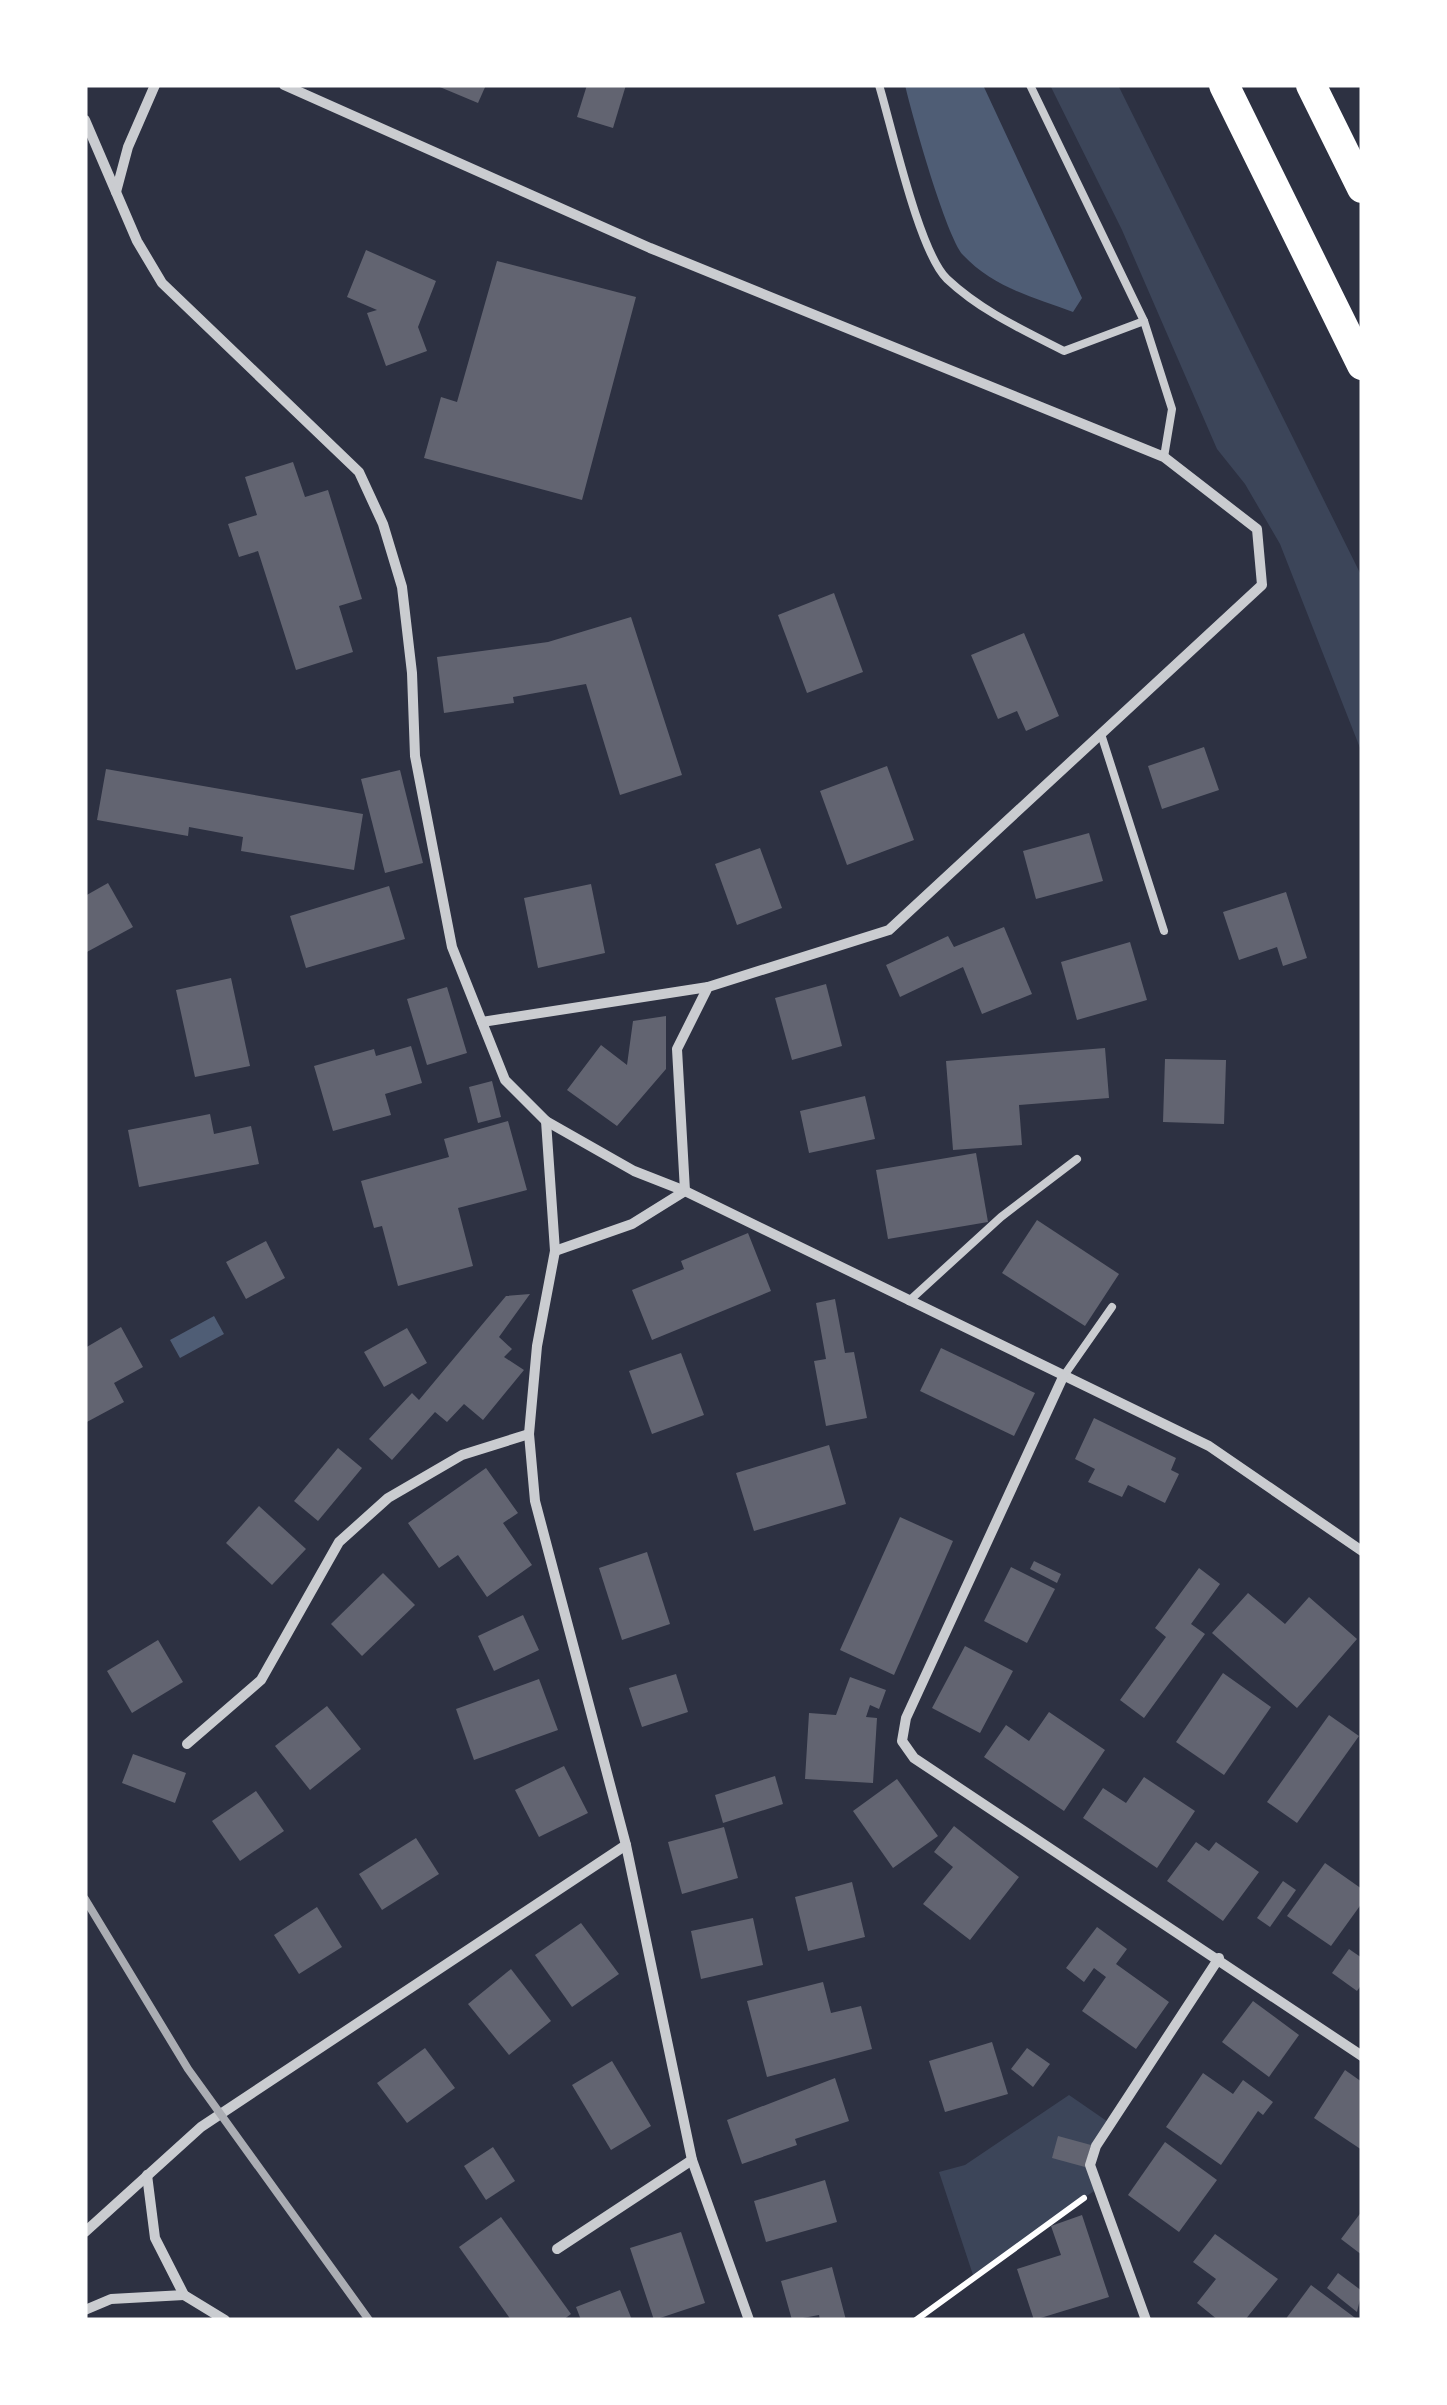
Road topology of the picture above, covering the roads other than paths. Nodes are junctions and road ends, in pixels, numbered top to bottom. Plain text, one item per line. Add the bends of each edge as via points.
1 (155, 85) edge
2 (284, 85) edge
3 (878, 85) edge
4 (1030, 85) edge
5 (1224, 85) edge
6 (1311, 85) edge
7 (85, 120) edge
8 (1362, 188) edge
9 (116, 192) junction
10 (1144, 321) junction
11 (1362, 365) edge
12 (1164, 458) junction
13 (1100, 734) junction
14 (1164, 932) dead end
15 (708, 987) junction
16 (482, 1022) junction
17 (546, 1120) junction
18 (1077, 1159) dead end
19 (685, 1191) junction
20 (556, 1251) junction
21 (909, 1301) junction
22 (1112, 1307) dead end
23 (1062, 1377) junction
24 (529, 1434) junction
25 (1362, 1551) edge
26 (187, 1744) dead end
27 (626, 1845) junction
28 (1220, 1958) junction
29 (1362, 2056) edge
30 (692, 2160) junction
31 (147, 2175) junction
32 (85, 2232) edge
33 (557, 2249) dead end
34 (184, 2295) junction
35 (85, 2310) edge
36 (224, 2320) edge
37 (749, 2320) edge
38 (1146, 2320) edge

1 - 9 street
2 - 12 street via 650,248
3 - 10 lane via 944,277 999,318 1064,351
4 - 10 lane
5 - 11 highway
6 - 8 highway
7 - 9 street
9 - 16 street via 162,283 358,472 384,524 402,587 415,756 452,947
10 - 12 lane via 1172,409
12 - 13 street via 1257,529 1262,584
13 - 14 lane
13 - 15 street via 889,930
15 - 16 street
15 - 19 street via 678,1048
16 - 17 street via 505,1080
17 - 19 street via 634,1171
17 - 20 street
18 - 21 lane via 1000,1217
19 - 20 street via 632,1224
19 - 21 street
20 - 24 street via 536,1346
21 - 23 street
22 - 23 lane
23 - 25 street via 1209,1446
23 - 28 street via 906,1718 902,1741 914,1758
24 - 26 street via 462,1455 388,1498 339,1542 261,1680
24 - 27 street via 535,1501
27 - 30 street
27 - 31 street via 200,2127
28 - 29 street
28 - 38 street via 1096,2146 1090,2165
30 - 33 street
30 - 37 street
31 - 32 street
31 - 34 street via 154,2238
34 - 35 street via 111,2300
34 - 36 street

